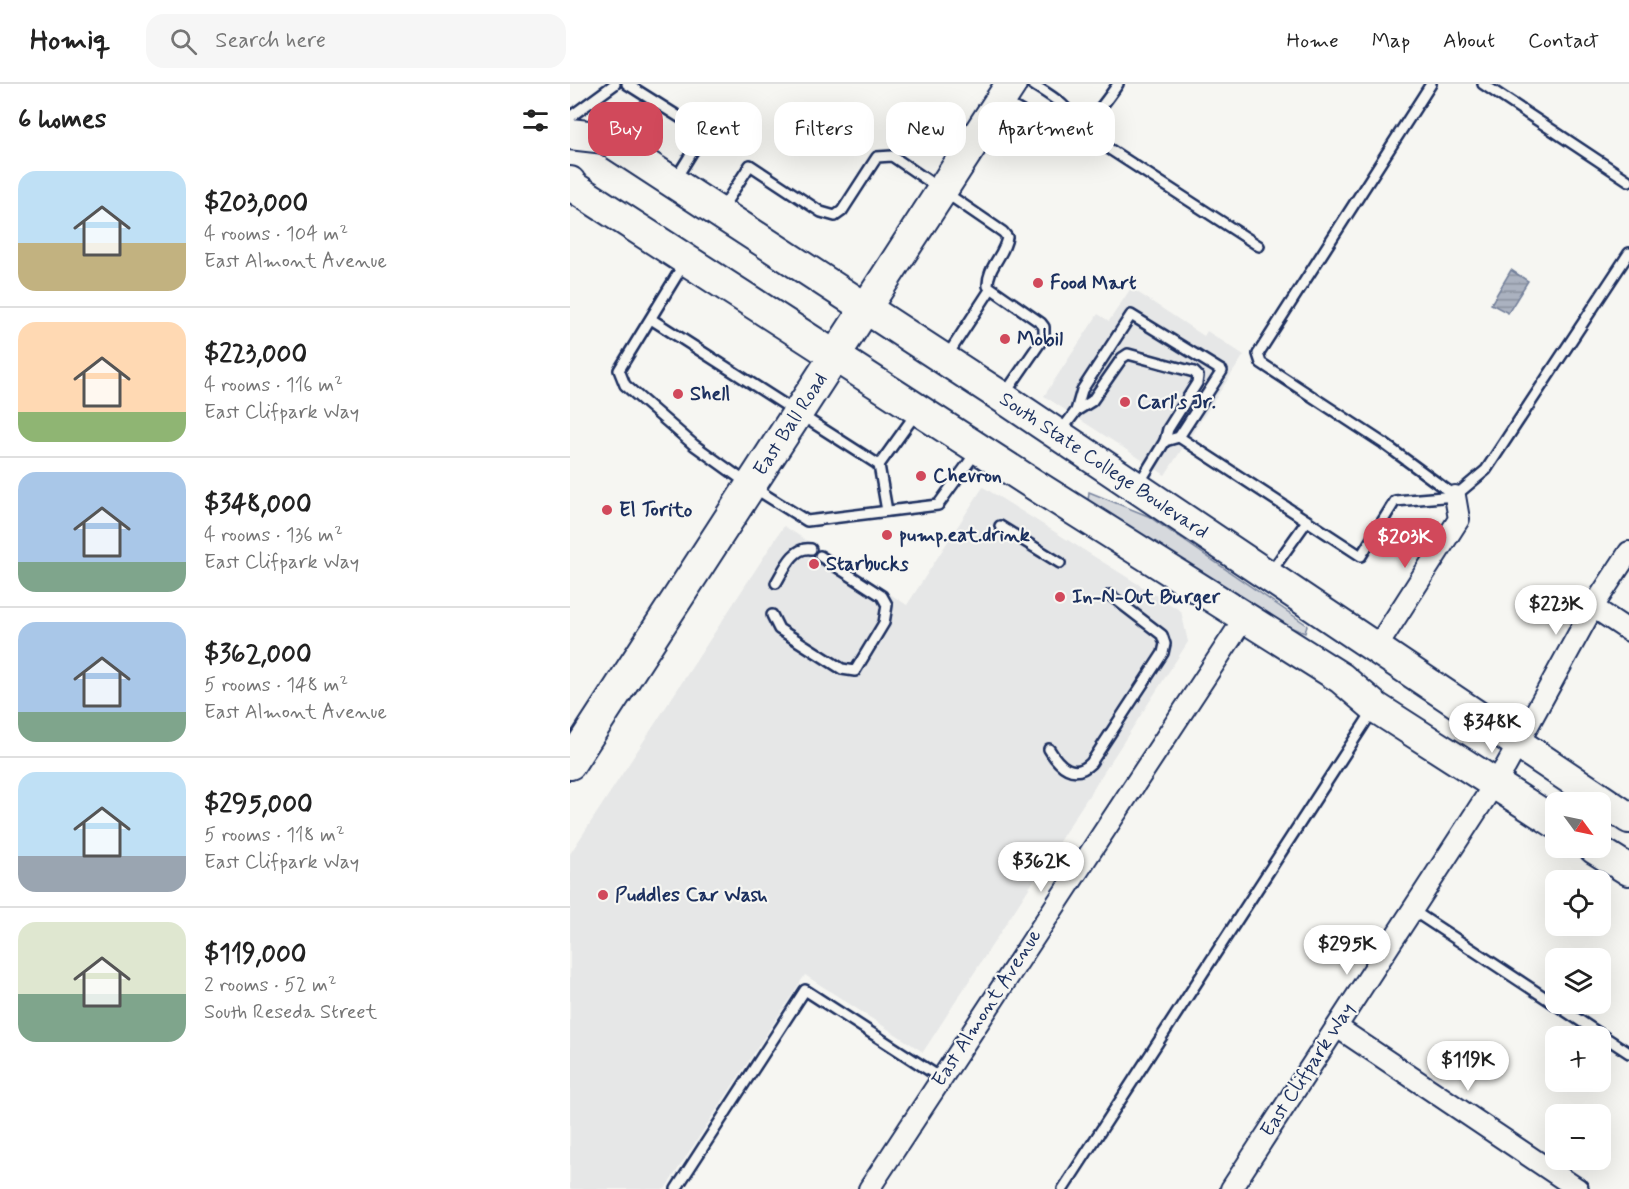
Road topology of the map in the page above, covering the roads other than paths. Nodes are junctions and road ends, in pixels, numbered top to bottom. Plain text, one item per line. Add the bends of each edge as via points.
1 (615, 84) edge
2 (627, 84) edge
3 (1032, 84) edge
4 (1118, 84) edge
5 (1431, 84) edge
6 (1483, 84) edge
7 (1006, 92) edge
8 (1020, 102) edge
9 (1061, 102) edge
10 (1105, 102) edge
11 (570, 117) edge
12 (570, 134) edge
13 (1115, 152) edge
14 (1629, 181) edge
15 (570, 182) edge
16 (674, 182) junction
17 (943, 190) junction
18 (719, 212) junction
19 (1259, 246) dead end
20 (1629, 253) edge
21 (686, 260) junction
22 (990, 290) junction
23 (866, 308) junction
24 (651, 319) junction
25 (835, 356) junction
26 (945, 359) junction
27 (1002, 397) junction
28 (919, 410) junction
29 (1076, 411) junction
30 (797, 414) junction
31 (1058, 435) junction
32 (1179, 437) junction
33 (1165, 441) junction
34 (979, 449) junction
35 (879, 465) junction
36 (751, 486) junction
37 (1136, 487) junction
38 (1455, 496) junction
39 (887, 511) junction
40 (1307, 522) junction
41 (1000, 526) dead end
42 (811, 549) dead end
43 (1629, 552) edge
44 (820, 556) dead end
45 (1060, 563) dead end
46 (1268, 575) junction
47 (776, 583) dead end
48 (1110, 595) dead end
49 (1593, 607) junction
50 (772, 615) dead end
51 (1245, 617) junction
52 (1629, 631) edge
53 (1377, 647) junction
54 (1375, 707) junction
55 (1521, 743) junction
56 (1049, 749) dead end
57 (570, 764) edge
58 (1495, 784) junction
59 (1545, 816) edge
60 (1629, 818) edge
61 (1610, 858) edge
62 (1629, 870) edge
63 (1413, 910) junction
64 (1336, 1027) junction
65 (1629, 1053) edge
66 (941, 1078) junction
67 (676, 1189) edge
68 (868, 1189) edge
69 (1063, 1189) edge
70 (1230, 1189) edge
71 (1578, 1189) edge

1 - 11 lane
2 - 16 lane via 699,133 699,141
3 - 9 lane
4 - 10 lane
5 - 38 lane via 1258,354 1261,363 1383,443
6 - 14 lane
7 - 8 lane
7 - 17 main road, East Ball Road
12 - 16 main road, South State College Boulevard via 605,138
13 - 19 lane
15 - 21 main road
16 - 18 main road, South State College Boulevard
17 - 18 lane via 892,156 877,157 835,216 821,212 750,165
17 - 22 lane via 1007,237 989,273
17 - 23 main road, East Ball Road
18 - 23 main road, South State College Boulevard
20 - 38 lane via 1486,470
21 - 24 lane
21 - 25 main road
22 - 26 lane
22 - 27 lane via 1041,323 1045,331
23 - 25 main road, East Ball Road
23 - 26 main road, South State College Boulevard
24 - 30 lane
24 - 36 lane via 620,370 625,385 694,445
25 - 28 main road
25 - 30 main road, East Ball Road
26 - 27 main road, South State College Boulevard
27 - 31 main road, South State College Boulevard
28 - 34 main road
28 - 35 lane
29 - 31 lane
29 - 32 lane via 1082,390 1131,315 1222,371
29 - 33 lane via 1092,401 1128,354 1194,372 1197,383 1168,429
30 - 35 lane
30 - 36 main road, East Ball Road
31 - 37 main road, South State College Boulevard
32 - 33 lane
32 - 40 lane
33 - 37 lane
34 - 39 lane via 938,505
34 - 51 main road
35 - 39 lane
36 - 39 lane via 807,521
36 - 57 main road, East Ball Road
37 - 46 main road, South State College Boulevard
38 - 40 lane via 1395,501 1361,556
38 - 53 street via 1459,519
40 - 46 lane
41 - 45 lane
42 - 47 lane via 795,553
43 - 49 street, East Clifpark Way
44 - 50 lane via 882,596 887,604 884,623 855,671 842,669 779,629
46 - 53 main road, South State College Boulevard
48 - 56 lane via 1162,634 1163,653 1084,770 1068,770
49 - 52 street
49 - 55 street, East Clifpark Way
51 - 54 main road via 1341,678
51 - 66 street, East Almont Avenue
53 - 55 main road, South State College Boulevard
54 - 58 main road
54 - 69 lane
55 - 58 street, East Clifpark Way
55 - 60 main road, South State College Boulevard
58 - 59 main road
58 - 63 street, East Clifpark Way
61 - 62 main road
63 - 64 street, East Clifpark Way
63 - 65 lane
64 - 70 street, East Clifpark Way
64 - 71 street
66 - 67 lane via 805,990
66 - 68 street, East Almont Avenue

